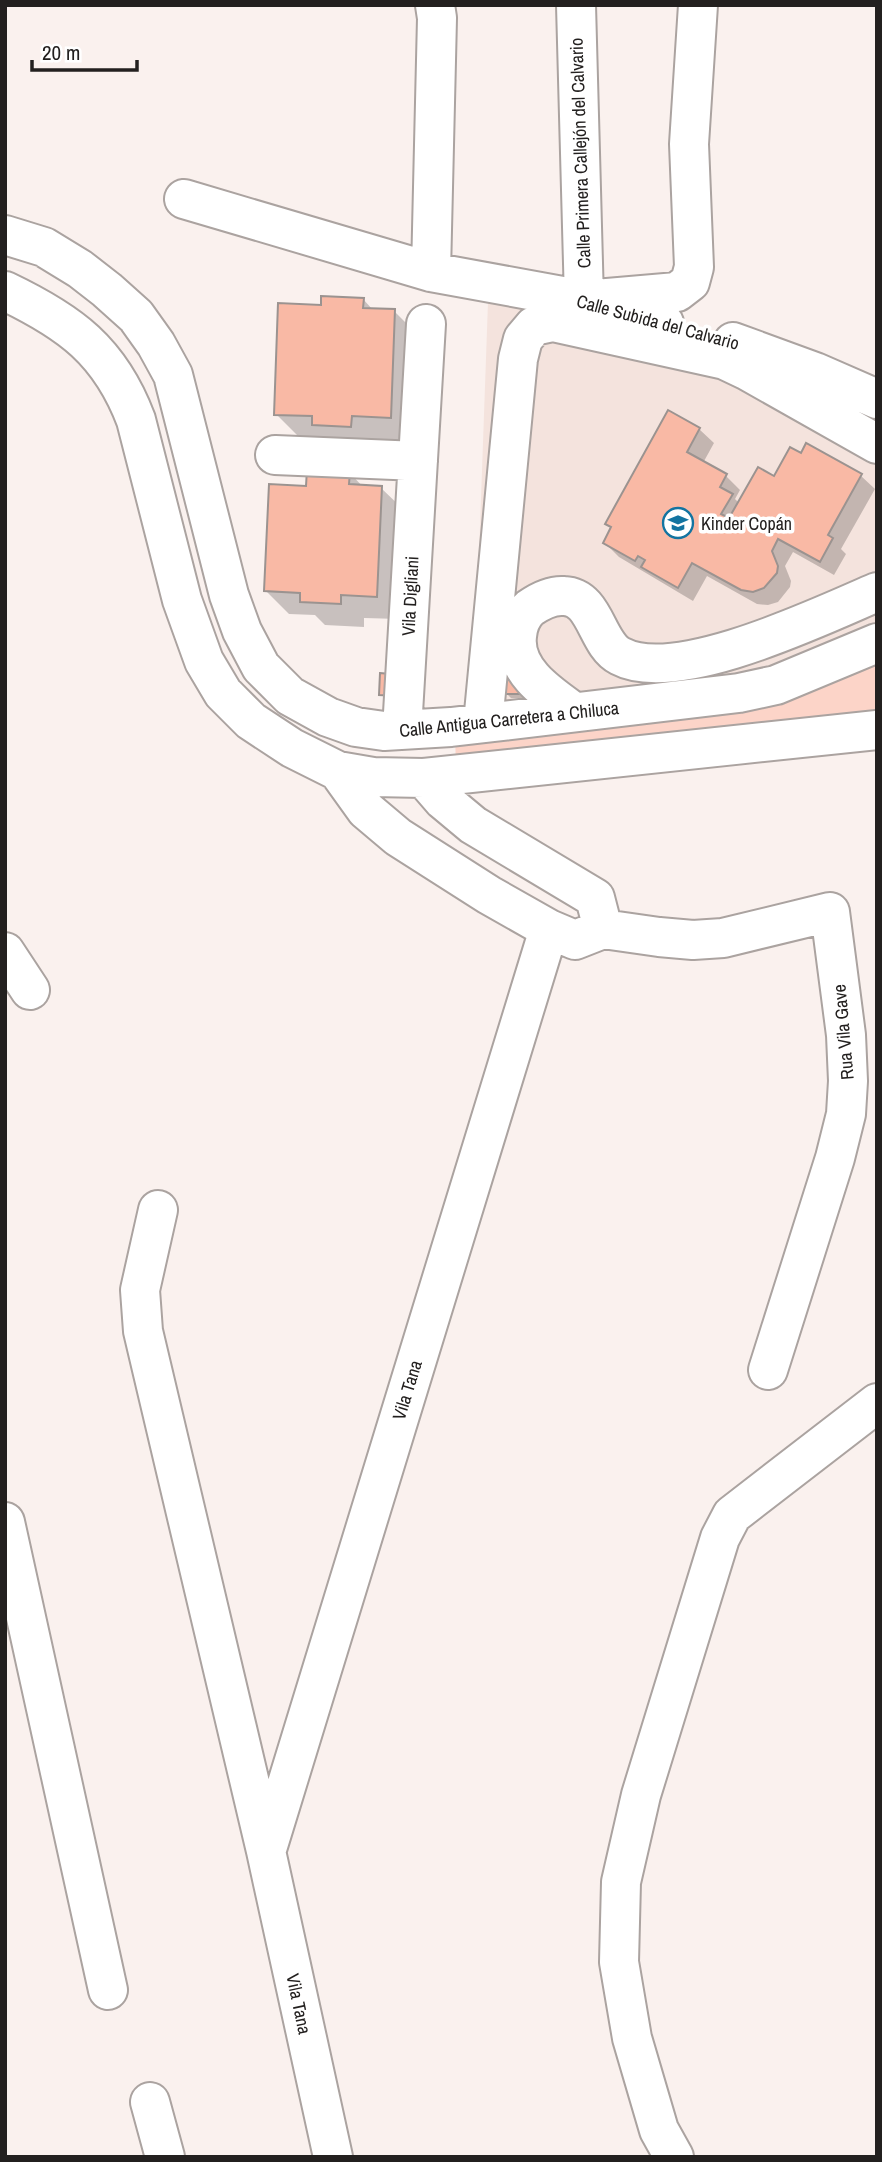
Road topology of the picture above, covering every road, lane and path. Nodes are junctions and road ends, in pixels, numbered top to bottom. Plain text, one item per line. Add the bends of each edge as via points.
1 (435, 5) edge
2 (576, 5) edge
3 (698, 5) edge
4 (184, 199) dead end
5 (5, 235) edge
6 (431, 272) junction
7 (5, 291) edge
8 (584, 300) junction
9 (426, 324) dead end
10 (877, 399) edge
11 (877, 444) edge
12 (275, 455) dead end
13 (418, 461) junction
14 (877, 592) edge
15 (877, 643) edge
16 (574, 712) junction
17 (467, 725) junction
18 (402, 730) junction
19 (877, 730) edge
20 (338, 771) junction
21 (438, 776) junction
22 (549, 929) junction
23 (603, 929) junction
24 (5, 952) edge
25 (30, 990) dead end
26 (158, 1210) dead end
27 (768, 1370) dead end
28 (877, 1403) edge
29 (5, 1522) edge
30 (266, 1851) junction
31 (108, 1990) dead end
32 (150, 2102) dead end
33 (165, 2157) edge
34 (333, 2157) edge
35 (674, 2157) edge

1 - 6 street
2 - 8 street, Calle Primera Callejón del Calvario
3 - 8 street via 689,144 694,267 690,282 677,292
4 - 6 street, Calle Subida del Calvario
5 - 18 street, Calle Antigua Carretera a Chiluca via 44,247 80,269 136,316 156,344 173,375 229,595 261,667 290,696 328,717 384,732
6 - 8 street, Calle Subida del Calvario
7 - 20 street via 78,332 126,393 182,600 204,661 223,693 251,720 292,748
8 - 10 street, Calle Subida del Calvario via 747,345
9 - 13 street, Vila Digliani
11 - 17 street via 725,360 553,322 534,326 523,339 517,359
12 - 13 street
13 - 18 street, Vila Digliani
14 - 16 street via 743,646 654,664 618,655 583,605 566,596 542,599 524,613 517,627 520,660 544,690
15 - 16 street, Calle Antigua Carretera a Chiluca via 776,685
16 - 17 street, Calle Antigua Carretera a Chiluca
17 - 18 street, Calle Antigua Carretera a Chiluca
17 - 21 street
19 - 21 street
20 - 21 street via 373,777
20 - 22 street, Rua Vila Gave via 381,824
21 - 23 street via 443,800 473,825 595,898
22 - 23 street, Rua Vila Gave via 575,940
22 - 30 street, Vila Tana
23 - 27 street, Rua Vila Gave via 703,939 830,912 846,1035 846,1114
24 - 25 street
26 - 30 street, Vila Tana via 140,1290 144,1331
28 - 35 street via 732,1515 720,1538 641,1795 621,1882 619,1962 632,2038 659,2130
29 - 31 street
30 - 34 street, Vila Tana
32 - 33 street

